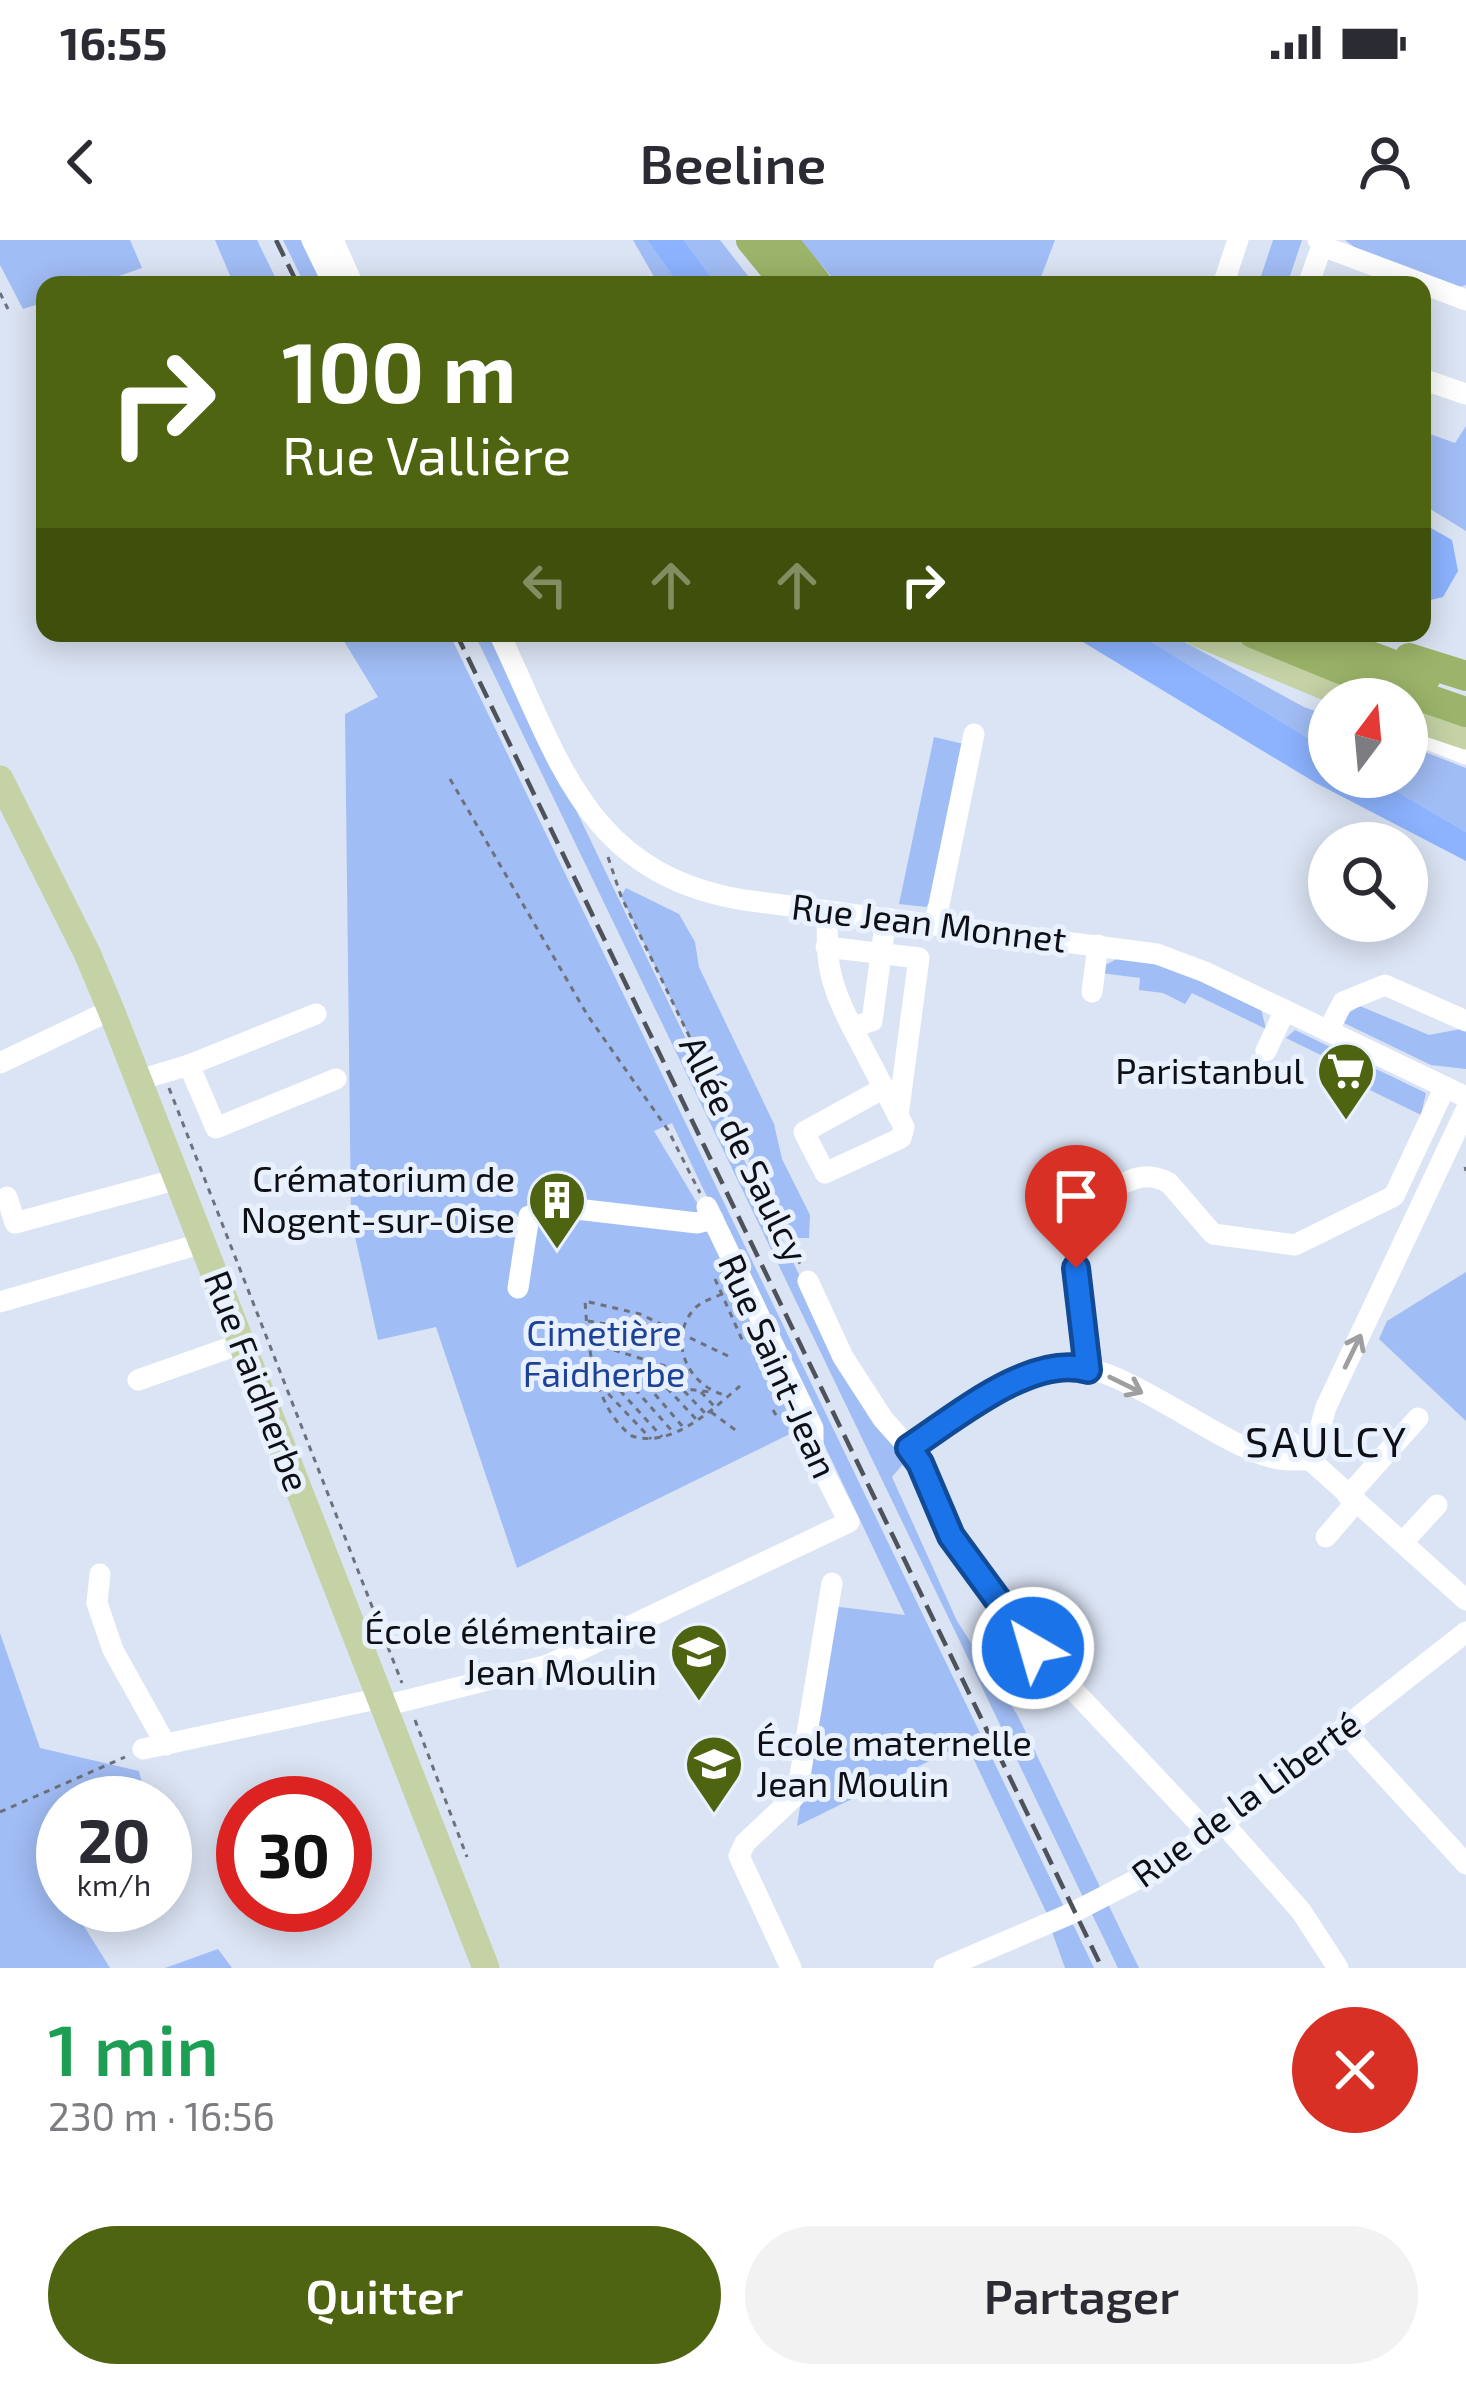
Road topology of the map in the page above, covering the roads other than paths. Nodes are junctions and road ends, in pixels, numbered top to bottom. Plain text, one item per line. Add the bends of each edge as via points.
1 (312, 240) edge
2 (333, 240) edge
3 (751, 240) edge
4 (782, 240) edge
5 (1238, 240) edge
6 (1322, 242) edge
7 (330, 276) edge
8 (349, 276) edge
9 (781, 276) edge
10 (811, 276) edge
11 (1225, 276) edge
12 (1311, 276) edge
13 (1406, 276) edge
14 (1431, 286) edge
15 (1466, 300) edge
16 (1431, 383) edge
17 (1466, 394) edge
18 (504, 642) edge
19 (1333, 642) edge
20 (1362, 642) edge
21 (1256, 647) edge
22 (1466, 676) edge
23 (1315, 678) edge
24 (1308, 685) edge
25 (1466, 691) edge
26 (1466, 712) edge
27 (1428, 723) edge
28 (974, 734) dead end
29 (1466, 736) edge
30 (1428, 739) edge
31 (1466, 754) edge
32 (6, 791) edge
33 (828, 910) junction
34 (886, 918) junction
35 (934, 924) junction
36 (1098, 945) junction
37 (826, 947) junction
38 (881, 952) junction
39 (1092, 992) dead end
40 (1285, 1002) junction
41 (111, 1010) junction
42 (316, 1013) dead end
43 (1466, 1021) edge
44 (852, 1027) junction
45 (1328, 1031) junction
46 (1266, 1051) dead end
47 (0, 1063) edge
48 (189, 1065) junction
49 (336, 1079) dead end
50 (139, 1080) junction
51 (884, 1088) junction
52 (1456, 1092) edge
53 (1466, 1110) edge
54 (898, 1117) junction
55 (1458, 1166) edge
56 (178, 1179) junction
57 (1113, 1188) dead end
58 (7, 1197) dead end
59 (203, 1243) junction
60 (1076, 1268) dead end
61 (808, 1281) road end
62 (518, 1288) dead end
63 (0, 1302) edge
64 (243, 1343) junction
65 (1088, 1370) junction
66 (138, 1380) dead end
67 (1418, 1418) dead end
68 (1288, 1440) dead end
69 (909, 1448) junction
70 (1311, 1460) junction
71 (1352, 1498) junction
72 (1437, 1505) dead end
73 (1326, 1537) dead end
74 (1404, 1541) junction
75 (100, 1574) dead end
76 (832, 1583) dead end
77 (1466, 1600) edge
78 (1466, 1632) edge
79 (382, 1702) junction
80 (1343, 1730) junction
81 (1216, 1829) junction
82 (1466, 1864) edge
83 (486, 1968) edge
84 (791, 1968) edge
85 (944, 1968) edge
86 (1338, 1968) edge

1 - 7 street
2 - 8 street
3 - 9 highway
4 - 10 highway
5 - 11 street
6 - 12 street
6 - 13 street
14 - 15 street
16 - 17 street
18 - 33 street, Rue Jean Monnet via 570,781 609,837 644,866 695,890
19 - 25 highway
20 - 22 highway
21 - 23 main road
21 - 24 street
21 - 26 highway
27 - 29 main road
28 - 35 street
30 - 31 street
32 - 41 main road, Rue Faidherbe
33 - 34 street, Rue Jean Monnet
33 - 37 street
34 - 35 street, Rue Jean Monnet
34 - 38 street
35 - 36 street, Rue Jean Monnet
36 - 39 street
36 - 40 street, Rue Jean Monnet via 1168,957
37 - 38 street
37 - 44 street via 831,986
38 - 44 street via 872,1021
38 - 54 street via 919,958
40 - 45 street, Rue Jean Monnet
40 - 46 street
41 - 47 street
41 - 50 main road, Rue Faidherbe
42 - 48 street
43 - 45 street via 1385,986 1343,1002
44 - 51 street
45 - 52 street, Rue Jean Monnet
48 - 49 street via 216,1128
48 - 50 street
50 - 56 main road, Rue Faidherbe
51 - 54 street
51 - 54 street via 804,1132 825,1173 901,1138
52 - 57 street via 1394,1196 1294,1244 1213,1234 1160,1178
53 - 55 street
70 -> 55 street via 1326,1407
56 - 58 street via 15,1223
56 - 59 main road, Rue Faidherbe
59 - 63 street
59 - 64 main road, Rue Faidherbe
60 - 65 street
61 - 69 street, Allée de Saulcy via 843,1357
62 - 79 street, Rue Saint-Jean via 530,1216 559,1207 697,1223 710,1213 849,1522 548,1665
64 - 66 street
64 - 79 main road, Rue Faidherbe
65 - 69 street via 1064,1365 1030,1375
65 -> 70 street via 1268,1456
67 - 71 street
68 - 70 street
69 - 81 street, Allée de Saulcy via 951,1536 1016,1628
70 - 71 street
71 - 73 street
71 - 74 street
72 - 74 street
74 - 77 street
75 - 79 street via 97,1604 154,1747
76 - 84 street via 798,1789 739,1856
78 - 80 street, Rue de la Liberté
79 - 83 main road, Rue Faidherbe
80 - 81 street, Rue de la Liberté
80 - 82 street
81 - 85 street, Rue de la Liberté via 1153,1872
81 - 86 street, Allée de Saulcy via 1301,1911

